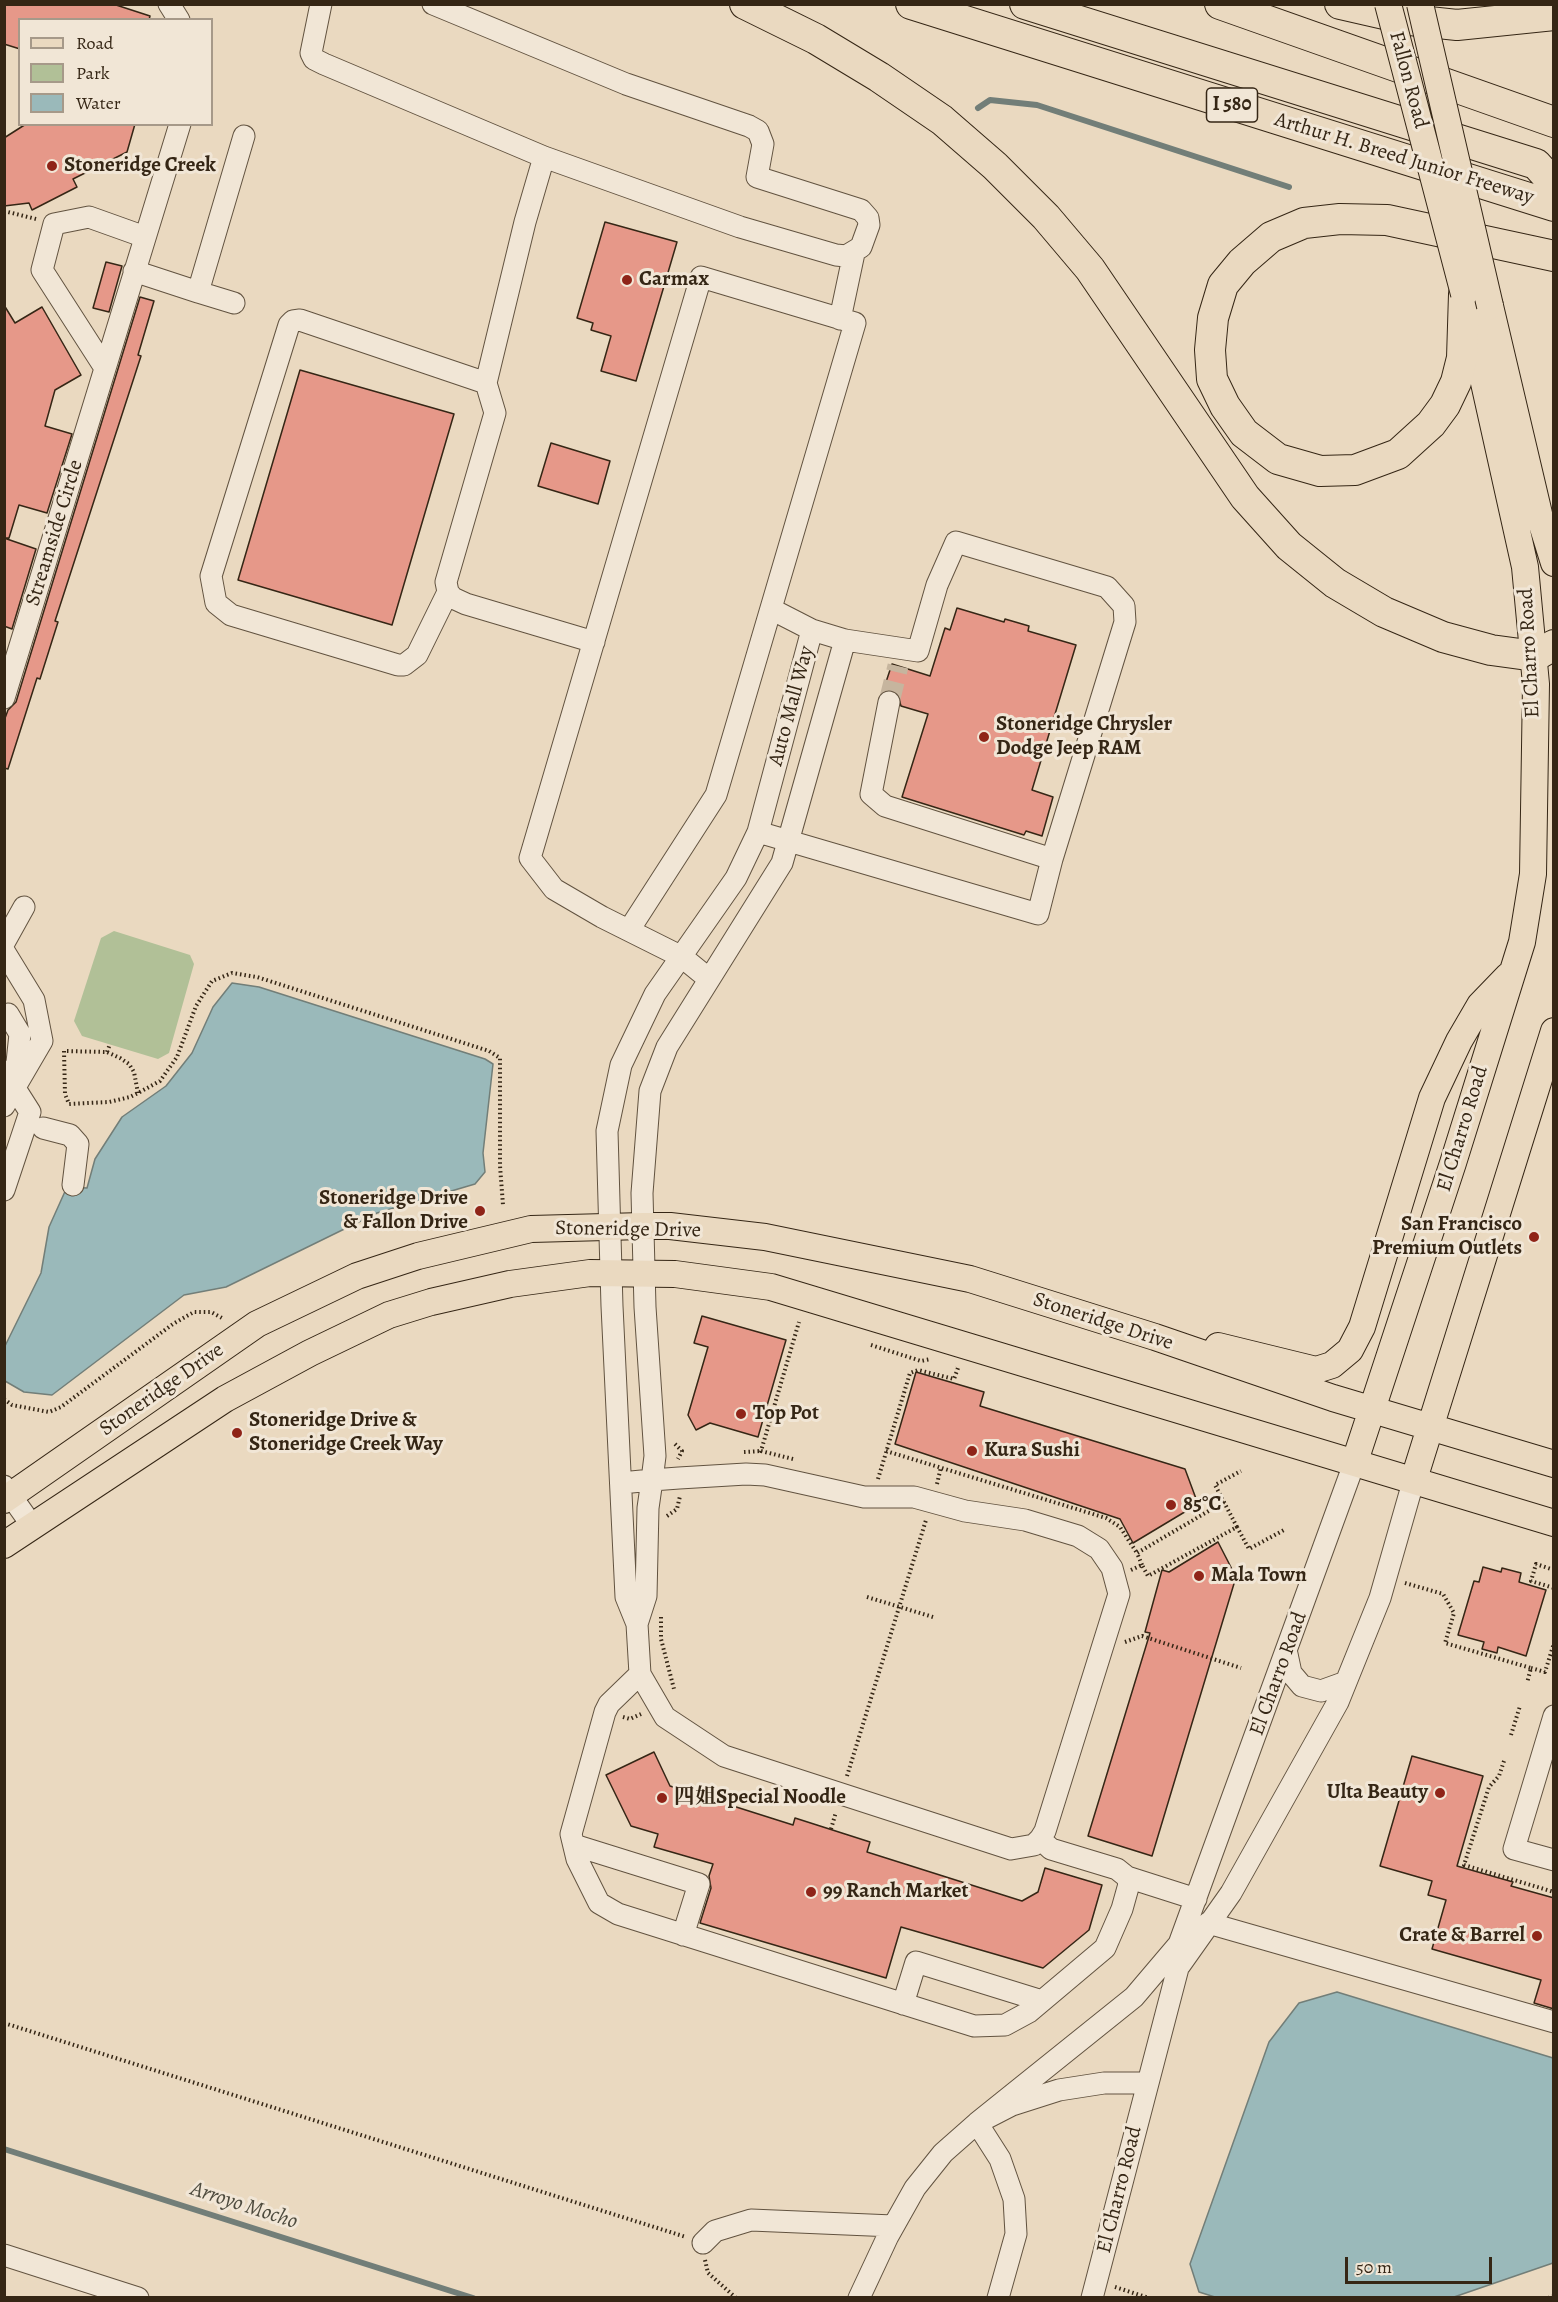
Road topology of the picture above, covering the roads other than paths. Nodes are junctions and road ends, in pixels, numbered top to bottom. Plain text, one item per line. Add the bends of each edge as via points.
1 (169, 4) edge
2 (321, 4) edge
3 (433, 4) edge
4 (746, 4) edge
5 (911, 4) edge
6 (1024, 4) edge
7 (1221, 4) edge
8 (1340, 4) edge
9 (1388, 4) edge
10 (1420, 4) edge
11 (1554, 15) edge
12 (178, 18) edge
13 (1554, 122) edge
14 (179, 126) edge
15 (244, 136) dead end
16 (544, 157) junction
17 (1554, 184) edge
18 (1554, 206) edge
19 (145, 237) junction
20 (854, 253) junction
21 (1554, 256) edge
22 (134, 271) junction
23 (198, 292) junction
24 (1477, 300) junction
25 (234, 303) dead end
26 (840, 319) junction
27 (105, 368) junction
28 (486, 383) junction
29 (1554, 563) edge
30 (448, 592) junction
31 (771, 609) junction
32 (812, 630) junction
33 (845, 640) junction
34 (594, 642) junction
35 (1544, 650) edge
36 (4, 698) edge
37 (889, 702) tunnel mouth
38 (758, 832) junction
39 (788, 841) junction
40 (1052, 859) junction
41 (24, 906) dead end
42 (629, 930) junction
43 (4, 943) edge
44 (4, 951) edge
45 (682, 957) junction
46 (1512, 972) junction
47 (709, 979) junction
48 (8, 1014) dead end
49 (1554, 1031) edge
50 (10, 1078) edge
51 (4, 1106) edge
52 (43, 1128) dead end
53 (73, 1185) dead end
54 (4, 1190) edge
55 (643, 1226) junction
56 (610, 1227) junction
57 (611, 1273) junction
58 (645, 1274) junction
59 (1155, 1337) junction
60 (1371, 1410) junction
61 (1431, 1428) junction
62 (1355, 1461) junction
63 (1554, 1464) edge
64 (1414, 1479) junction
65 (652, 1480) junction
66 (621, 1483) junction
67 (7, 1494) edge
68 (1554, 1523) edge
69 (33, 1527) junction
70 (5, 1542) edge
71 (637, 1624) junction
72 (1287, 1654) junction
73 (640, 1674) junction
74 (1346, 1682) junction
75 (1554, 1716) edge
76 (1040, 1839) junction
77 (574, 1845) junction
78 (1554, 1860) edge
79 (1127, 1877) junction
80 (1196, 1899) junction
81 (1208, 1923) junction
82 (683, 1935) junction
83 (1179, 1944) junction
84 (1178, 1968) junction
85 (1042, 2001) junction
86 (903, 2004) junction
87 (1554, 2022) edge
88 (1148, 2083) junction
89 (977, 2123) junction
90 (893, 2226) junction
91 (703, 2243) road end
92 (4, 2255) edge
93 (1094, 2290) edge
94 (859, 2296) edge
95 (138, 2298) edge
96 (998, 2298) edge

1 - 12 street
2 - 16 street via 311,43 314,59
3 - 20 street via 626,84 758,130 763,144 757,177 865,213 868,225 861,247
4 - 35 highway via 879,77 942,120 995,166 1090,268 1245,497 1289,546 1335,583 1384,612 1443,637 1491,650
5 - 18 highway, Arthur H. Breed Junior Freeway / I 580
6 - 17 highway, I 580 via 1536,164
7 - 13 highway
8 - 11 highway via 1457,26
9 - 24 main road, Fallon Road, bridge
10 - 24 main road, El Charro Road, bridge
14 - 19 street, Streamside Circle
15 - 23 street
16 - 20 street via 740,227 836,255
16 - 28 street
19 - 22 street, Streamside Circle
19 - 27 street via 89,217 54,224 42,270
20 - 26 street
21 - 24 highway via 1387,220 1304,223 1271,237 1223,285 1213,318 1212,379 1244,433 1278,459 1320,471 1355,470 1398,454 1431,424 1456,382
22 - 23 street
22 - 27 street, Streamside Circle
23 - 25 street
24 - 29 main road, El Charro Road
24 - 35 main road, El Charro Road via 1525,567
26 - 31 street via 855,323
26 - 34 street via 700,277
27 - 36 street, Streamside Circle
28 - 30 street via 495,414 449,568
28 - 30 street via 300,320 293,321 211,576 216,603 231,615 398,665 417,655
30 - 34 street via 466,604
31 - 32 street
31 - 42 street via 716,795
32 - 33 street, Auto Mall Way
32 - 38 street, Auto Mall Way
33 - 39 street, Auto Mall Way
33 - 40 street via 901,657 918,651 937,585 956,542 1107,587 1124,606 1125,622
34 - 42 street via 530,858 554,889
35 - 46 main road, El Charro Road via 1533,874 1522,942
37 - 40 street via 871,794 885,806
38 - 39 street
38 - 45 street, Auto Mall Way via 736,878
39 - 40 street via 1038,914
39 - 47 street, Auto Mall Way via 774,879
41 - 43 street
42 - 45 street
44 - 50 street via 34,1000 42,1041
45 - 47 street
45 - 56 street, Auto Mall Way via 655,994 621,1065 607,1131
46 - 59 main road via 1480,1005 1432,1098 1362,1327 1350,1350 1332,1365 1316,1370 1237,1348
46 - 60 main road, El Charro Road
47 - 55 street, Auto Mall Way via 667,1047 650,1091 643,1165
48 - 50 street via 20,1034
49 - 61 main road, El Charro Road
50 - 51 street
50 - 54 street via 30,1112
52 - 53 street via 70,1135 78,1144
55 - 56 main road, Stoneridge Drive
55 - 58 street, Auto Mall Way
55 - 59 main road, Stoneridge Drive via 765,1237 970,1279
56 - 57 street, Auto Mall Way
56 - 67 main road, Stoneridge Drive via 531,1229 418,1256 357,1276 257,1324
57 - 58 main road, Stoneridge Drive
57 - 66 street, Auto Mall Way
57 - 69 main road, Stoneridge Drive via 510,1284 389,1315 225,1399
58 - 62 main road, Stoneridge Drive via 675,1274 771,1287
58 - 65 street, Auto Mall Way via 655,1456
59 - 60 main road, Stoneridge Drive
60 - 61 main road, Stoneridge Drive
60 - 62 main road, El Charro Road
61 - 63 main road, Stoneridge Drive
61 - 64 main road, El Charro Road
62 - 64 main road, Stoneridge Drive
62 - 72 street, El Charro Road
64 - 68 main road, Stoneridge Drive
64 - 74 street, El Charro Road via 1380,1598
65 - 66 street
65 - 71 street, Auto Mall Way via 646,1596
65 - 76 street via 765,1475 864,1497 914,1497 964,1511 1025,1520 1078,1536 1099,1549 1112,1568 1119,1594
66 - 71 street, Auto Mall Way via 626,1597
67 - 69 street
69 - 70 main road, Stoneridge Drive
71 - 73 street
72 - 74 street via 1291,1673 1302,1686 1321,1691
72 - 80 street, El Charro Road
73 - 76 street via 665,1717 724,1756 1011,1849 1034,1845
73 - 77 street via 605,1712 571,1833
74 - 81 street, El Charro Road via 1231,1893
75 - 78 street via 1514,1849
76 - 79 street via 1051,1849 1117,1869
77 - 82 street via 599,1903 618,1914
77 - 82 street via 699,1884
79 - 80 street
79 - 85 street via 1129,1884 1122,1910 1105,1948
80 - 83 street, El Charro Road
81 - 84 street, El Charro Road
81 - 87 street
82 - 86 street
83 - 84 street, El Charro Road
83 - 89 street via 1134,1997
84 - 88 street, El Charro Road
85 - 86 street via 1005,2025 974,2026
85 - 86 street via 916,1962
88 - 89 street via 1104,2083 1059,2090 1012,2105
88 - 93 street, El Charro Road
89 - 90 street via 943,2153 915,2188
89 - 96 street via 1000,2159 1014,2199 1016,2234
90 - 91 street via 751,2220 715,2231
90 - 94 street
92 - 95 street

